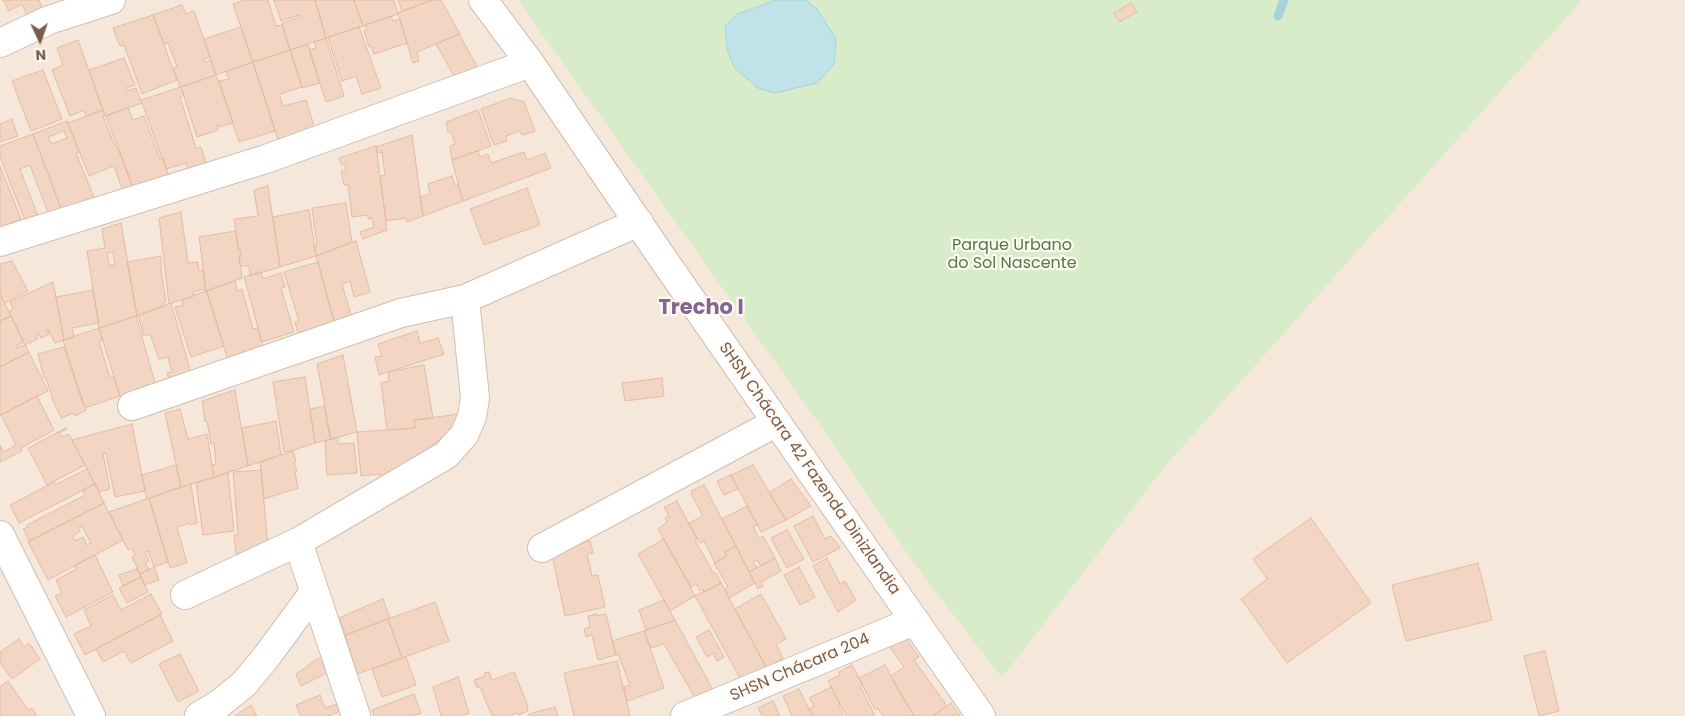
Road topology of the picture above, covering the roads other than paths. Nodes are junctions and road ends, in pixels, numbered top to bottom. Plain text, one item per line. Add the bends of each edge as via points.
1 (111, 0) edge
2 (483, 0) edge
3 (0, 43) edge
4 (530, 63) junction
5 (638, 222) junction
6 (0, 242) edge
7 (465, 299) junction
8 (132, 406) dead end
9 (777, 422) junction
10 (0, 535) edge
11 (298, 542) junction
12 (542, 548) dead end
13 (314, 592) junction
14 (184, 595) dead end
15 (914, 621) junction
16 (91, 716) edge
17 (199, 716) edge
18 (356, 716) edge
19 (685, 716) edge
20 (981, 716) edge

1 - 3 street via 49,20
2 - 4 street, SHSN Chácara 42 Fazenda Dinizlandia
4 - 5 street, SHSN Chácara 42 Fazenda Dinizlandia
4 - 6 street via 266,159
5 - 7 street
5 - 9 street, SHSN Chácara 42 Fazenda Dinizlandia
7 - 8 street via 401,313
7 - 11 street via 475,398 472,417 464,435 446,454
9 - 12 street
9 - 15 street, SHSN Chácara 42 Fazenda Dinizlandia
10 - 16 street
11 - 13 street
11 - 14 street
13 - 17 street via 244,684
13 - 18 street
15 - 19 street, SHSN Chácara 204
15 - 20 street, SHSN Chácara 42 Fazenda Dinizlandia

